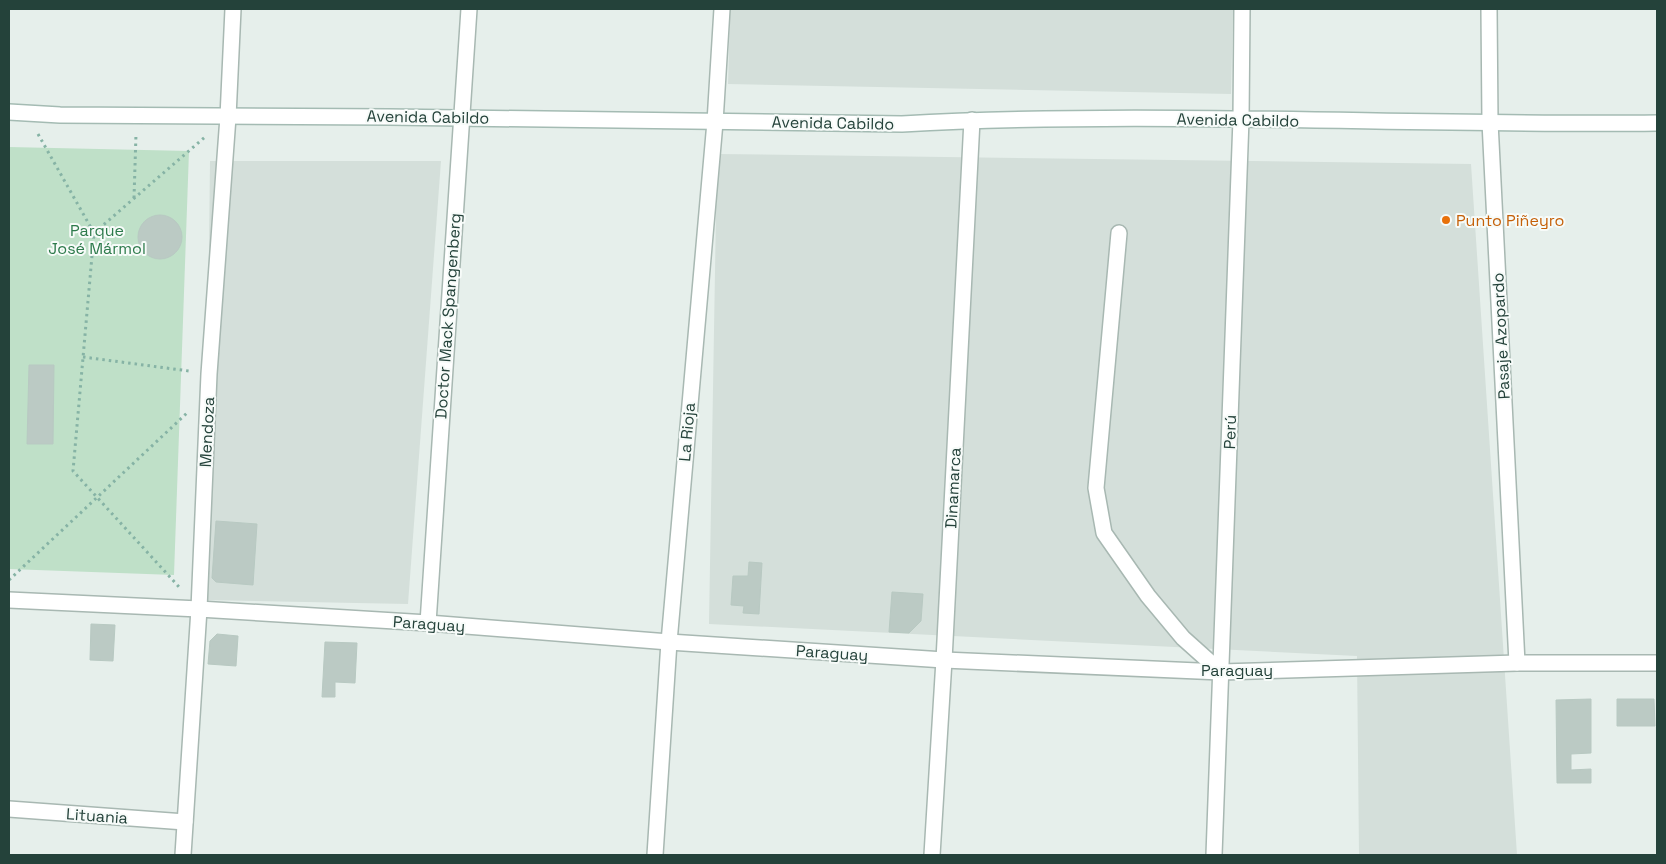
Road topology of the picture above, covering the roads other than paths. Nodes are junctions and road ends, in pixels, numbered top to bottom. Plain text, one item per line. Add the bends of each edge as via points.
1 (233, 9) edge
2 (468, 9) edge
3 (722, 9) edge
4 (1242, 9) edge
5 (1489, 9) edge
6 (9, 112) edge
7 (228, 117) junction
8 (460, 118) junction
9 (1241, 119) junction
10 (972, 120) junction
11 (714, 122) junction
12 (1490, 122) junction
13 (1657, 123) edge
14 (1119, 232) dead end
15 (9, 600) edge
16 (199, 609) junction
17 (428, 623) junction
18 (669, 642) junction
19 (944, 660) junction
20 (1517, 663) junction
21 (1657, 663) edge
22 (1221, 672) junction
23 (9, 810) edge
24 (185, 822) junction
25 (183, 855) edge
26 (655, 855) edge
27 (932, 855) edge
28 (1214, 855) edge

1 - 7 street, Mendoza
2 - 8 street, Doctor Mack Spangenberg
3 - 11 street, La Rioja
4 - 9 street, Perú
5 - 12 street, Pasaje Azopardo
6 - 7 street, Avenida Cabildo
7 - 8 street, Avenida Cabildo
7 - 16 street, Mendoza via 210,374
8 - 11 street, Avenida Cabildo
8 - 17 street, Doctor Mack Spangenberg
9 - 10 street, Avenida Cabildo
9 - 12 street, Avenida Cabildo
9 - 22 street, Perú
10 - 11 street, Avenida Cabildo via 902,124
10 - 19 street, Dinamarca
11 - 18 street, La Rioja
12 - 13 street, Avenida Cabildo
12 - 20 street, Pasaje Azopardo
14 - 22 street via 1096,488 1104,533 1182,638
15 - 16 street, Paraguay
16 - 17 street, Paraguay
16 - 24 street, Mendoza
17 - 18 street, Paraguay
18 - 19 street, Paraguay
18 - 26 street, La Rioja
19 - 22 street, Paraguay
19 - 27 street, Dinamarca
20 - 21 street, Paraguay
20 - 22 street, Paraguay
22 - 28 street, Perú
23 - 24 street, Lituania
24 - 25 street, Mendoza

